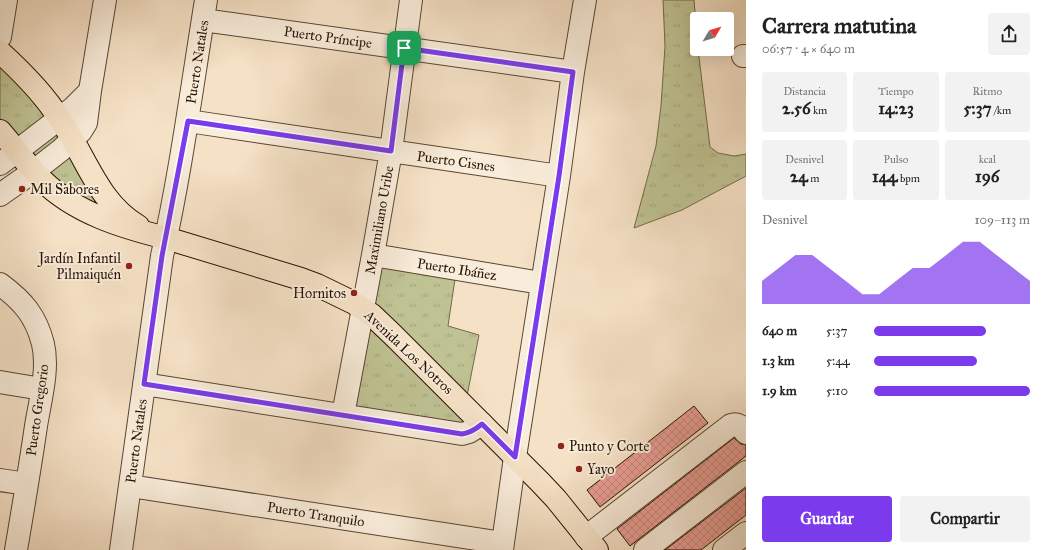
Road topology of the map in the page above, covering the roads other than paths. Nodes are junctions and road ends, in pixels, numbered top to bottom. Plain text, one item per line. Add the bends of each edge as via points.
1 (6, 0) edge
2 (105, 0) edge
3 (411, 0) edge
4 (585, 0) edge
5 (205, 10) edge
6 (0, 37) edge
7 (404, 48) junction
8 (0, 52) edge
9 (573, 72) junction
10 (90, 91) junction
11 (60, 118) junction
12 (188, 121) junction
13 (0, 131) edge
14 (73, 140) junction
15 (391, 151) junction
16 (8, 157) edge
17 (34, 171) junction
18 (559, 176) junction
19 (0, 195) edge
20 (166, 238) junction
21 (373, 255) junction
22 (541, 283) junction
23 (0, 284) edge
24 (362, 308) junction
25 (0, 382) edge
26 (144, 384) junction
27 (42, 389) junction
28 (343, 415) junction
29 (482, 424) junction
30 (746, 433) edge
31 (515, 457) junction
32 (746, 472) edge
33 (0, 480) edge
34 (27, 484) junction
35 (130, 486) junction
36 (746, 533) edge
37 (592, 543) edge
38 (502, 547) edge
39 (16, 550) edge
40 (121, 550) edge
41 (645, 550) edge
42 (724, 550) edge

1 - 6 street
2 - 10 street
3 - 7 street, Maximiliano Uribe
4 - 9 street
5 - 7 street, Puerto Príncipe
5 - 12 street, Puerto Natales
7 - 9 street, Puerto Príncipe
7 - 15 street, Maximiliano Uribe
8 - 11 main road, Avenida Los Notros via 24,74
9 - 18 street
10 - 11 street
10 - 14 street via 86,123
11 - 14 main road, Avenida Los Notros
11 - 16 street
12 - 15 street, Puerto Cisnes
12 - 20 street, Puerto Natales
13 - 16 main road, Avenida Los Notros
14 - 17 street
14 - 20 main road, Avenida Los Notros via 99,188 111,204 140,227
15 - 18 street, Puerto Cisnes
15 - 21 street, Maximiliano Uribe
16 - 17 main road, Avenida Los Notros
17 - 19 street
17 - 20 main road, Avenida Los Notros via 61,196 87,212
18 - 22 street
20 - 24 main road, Avenida Los Notros via 301,279 346,298
20 - 26 street, Puerto Natales
21 - 22 street, Puerto Ibáñez
21 - 24 street, Maximiliano Uribe
22 - 31 street
23 - 27 street, Puerto Gregorio via 23,303 38,330 45,360
24 - 28 street, Maximiliano Uribe
24 - 29 main road, Avenida Los Notros via 394,336
25 - 27 street
26 - 28 street
26 - 35 street, Puerto Natales
27 - 34 street, Puerto Gregorio
28 - 29 street via 462,434
29 - 31 main road, Avenida Los Notros
30 - 37 street via 739,424 731,425
31 - 37 main road, Avenida Los Notros via 556,499
31 - 38 street
32 - 41 street
33 - 34 street
34 - 39 street, Puerto Gregorio
35 - 38 street, Puerto Tranquilo
35 - 40 street, Puerto Natales
36 - 42 street

